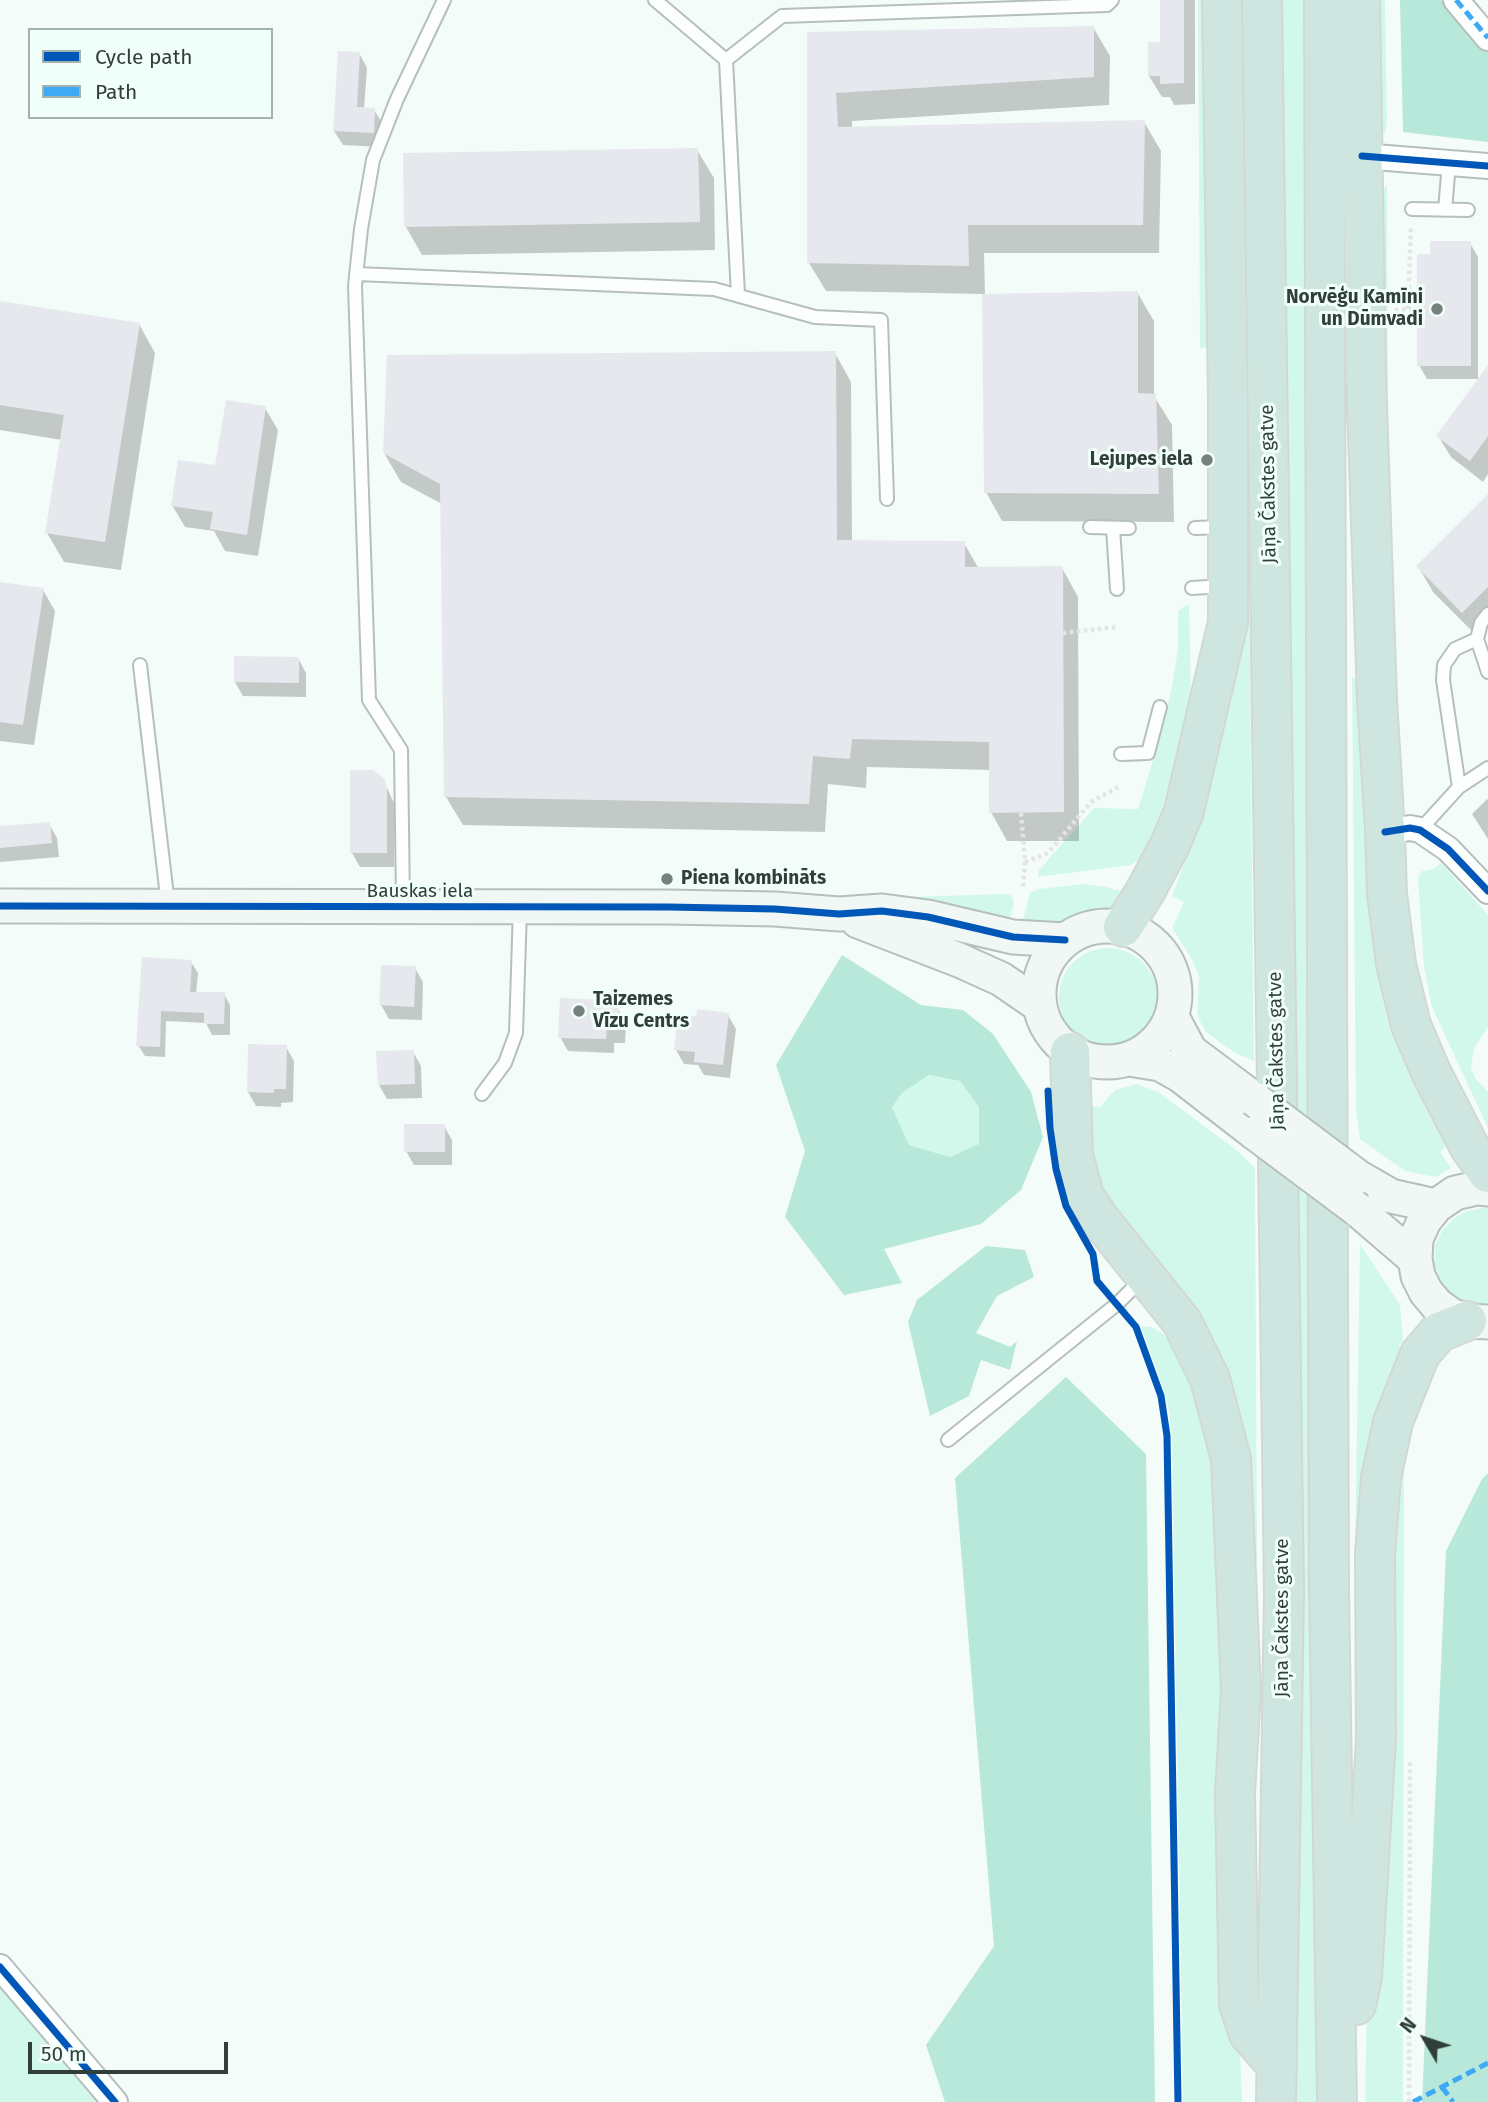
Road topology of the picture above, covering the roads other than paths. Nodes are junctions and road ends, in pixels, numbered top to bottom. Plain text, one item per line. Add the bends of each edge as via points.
1 (444, 0) edge
2 (655, 0) edge
3 (1111, 0) edge
4 (1222, 0) edge
5 (1262, 0) edge
6 (1324, 0) edge
7 (1360, 0) edge
8 (1456, 0) edge
9 (1488, 38) edge
10 (726, 60) junction
11 (1362, 156) junction
12 (1449, 163) junction
13 (1488, 166) edge
14 (1412, 209) road end
15 (1445, 210) junction
16 (1468, 210) dead end
17 (356, 274) junction
18 (738, 296) junction
19 (887, 499) dead end
20 (1090, 527) dead end
21 (1113, 527) junction
22 (1129, 528) dead end
23 (1117, 589) dead end
24 (1488, 614) edge
25 (1477, 639) junction
26 (140, 665) dead end
27 (1488, 672) edge
28 (1160, 706) dead end
29 (1121, 754) dead end
30 (1488, 768) edge
31 (1459, 787) junction
32 (1403, 831) junction
33 (1488, 891) edge
34 (0, 905) edge
35 (168, 906) junction
36 (403, 908) junction
37 (520, 908) junction
38 (839, 914) junction
39 (1123, 927) junction
40 (1065, 940) junction
41 (1039, 1005) junction
42 (1171, 1017) junction
43 (1070, 1052) junction
44 (1129, 1059) junction
45 (482, 1094) dead end
46 (1488, 1173) edge
47 (1488, 1189) edge
48 (1436, 1206) junction
49 (1415, 1259) junction
50 (1145, 1276) junction
51 (1478, 1321) edge
52 (948, 1440) dead end
53 (0, 1967) edge
54 (1338, 2051) junction
55 (1277, 2084) edge
56 (115, 2102) edge
57 (1337, 2102) edge

1 - 17 lane via 373,160
2 - 10 lane
3 - 10 lane via 1107,5 782,16
4 - 39 highway via 1228,400 1211,527 1210,587 1228,622 1188,800 1170,845
5 - 55 highway, Jāņa Čakstes gatve via 1284,1591
6 - 54 highway via 1329,1572
7 - 11 highway
8 - 9 street
10 - 18 lane
11 - 12 street
11 - 32 highway via 1376,686
12 - 13 street
12 - 15 lane
14 - 15 lane
15 - 16 lane
17 - 18 lane via 714,289
17 - 36 lane via 369,700 401,750
18 - 19 lane via 815,317 881,320
20 - 21 lane
21 - 22 lane
21 - 23 lane
24 - 25 lane
25 - 27 lane
25 - 31 lane via 1455,649 1444,665
26 - 35 lane
28 - 29 lane via 1148,753
30 - 31 lane
31 - 32 lane
32 - 33 street via 1448,849
32 - 46 highway via 1387,894 1395,964 1411,1025 1431,1072
34 - 35 main road, Bauskas iela
35 - 36 main road, Bauskas iela
36 - 37 main road, Bauskas iela
37 - 38 main road, Bauskas iela via 775,909
37 - 45 lane via 516,1033 505,1063
38 - 40 main road via 882,911 1013,937
38 - 41 main road via 1001,979
39 - 40 main road via 1082,930
39 - 42 main road via 1152,942 1163,954 1175,985
40 - 41 main road via 1043,969
41 - 43 main road via 1055,1040
42 - 44 main road via 1147,1050
42 - 48 main road, bridge via 1190,1051 1358,1177 1391,1196
43 - 44 main road via 1088,1061
43 - 50 highway via 1073,1155 1084,1196
44 - 49 main road, bridge via 1160,1064 1180,1075
47 - 48 main road via 1455,1193
48 - 49 main road via 1416,1239
49 - 51 main road via 1418,1276 1437,1305 1451,1315
50 - 52 lane via 1117,1304
50 - 55 highway via 1182,1322 1199,1354 1231,1459 1241,1691 1236,1794 1239,2004 1249,2034
51 - 54 highway via 1439,1332 1419,1353 1393,1422 1381,1478 1375,1553 1376,1739 1362,1977 1354,2016
53 - 56 street
54 - 57 highway

